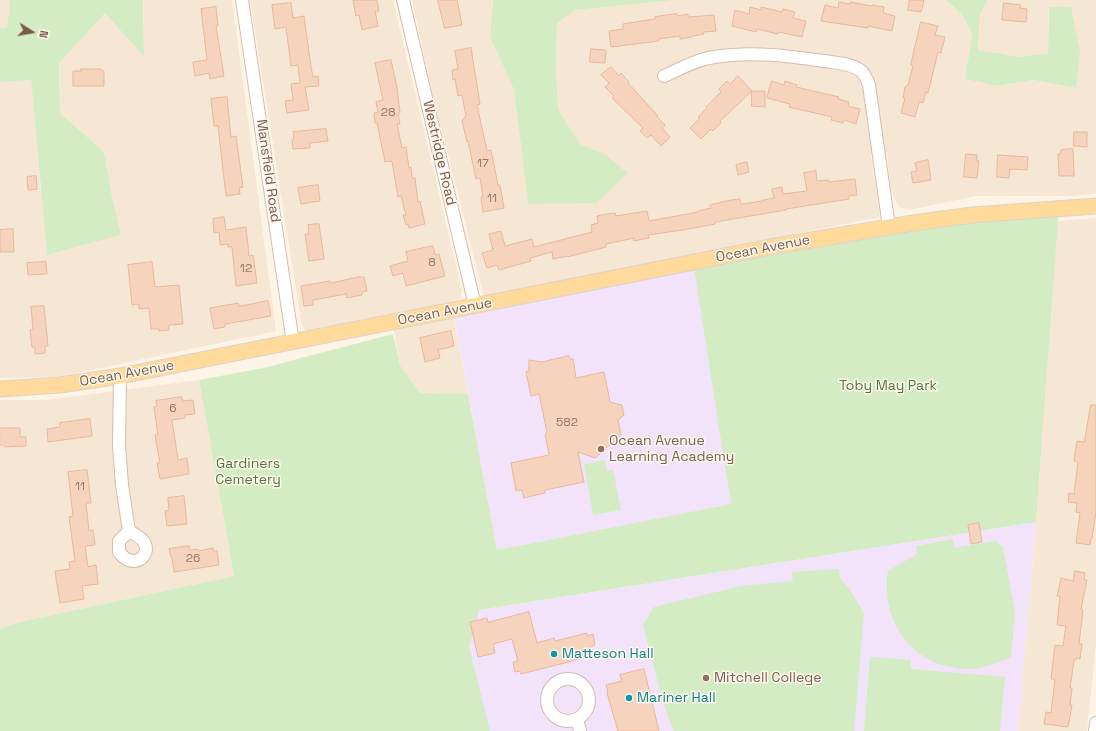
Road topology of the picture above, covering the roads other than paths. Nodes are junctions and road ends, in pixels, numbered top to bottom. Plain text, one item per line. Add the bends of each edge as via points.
1 (242, 0) edge
2 (403, 0) edge
3 (664, 76) dead end
4 (1096, 206) edge
5 (889, 227) junction
6 (475, 306) junction
7 (293, 343) junction
8 (120, 376) junction
9 (0, 390) edge
10 (129, 531) dead end
11 (577, 719) dead end
12 (1096, 723) edge
13 (580, 731) edge
14 (1095, 731) edge

1 - 7 street, Mansfield Road
2 - 6 street, Westridge Road
3 - 5 street via 714,57 751,54 847,64 859,70 866,76 869,85
4 - 5 main road, Ocean Avenue via 972,215
5 - 6 main road, Ocean Avenue via 770,247
6 - 7 main road, Ocean Avenue
7 - 8 main road, Ocean Avenue
8 - 9 main road, Ocean Avenue via 61,385
8 - 10 street via 119,446
11 - 13 street
12 - 14 street

